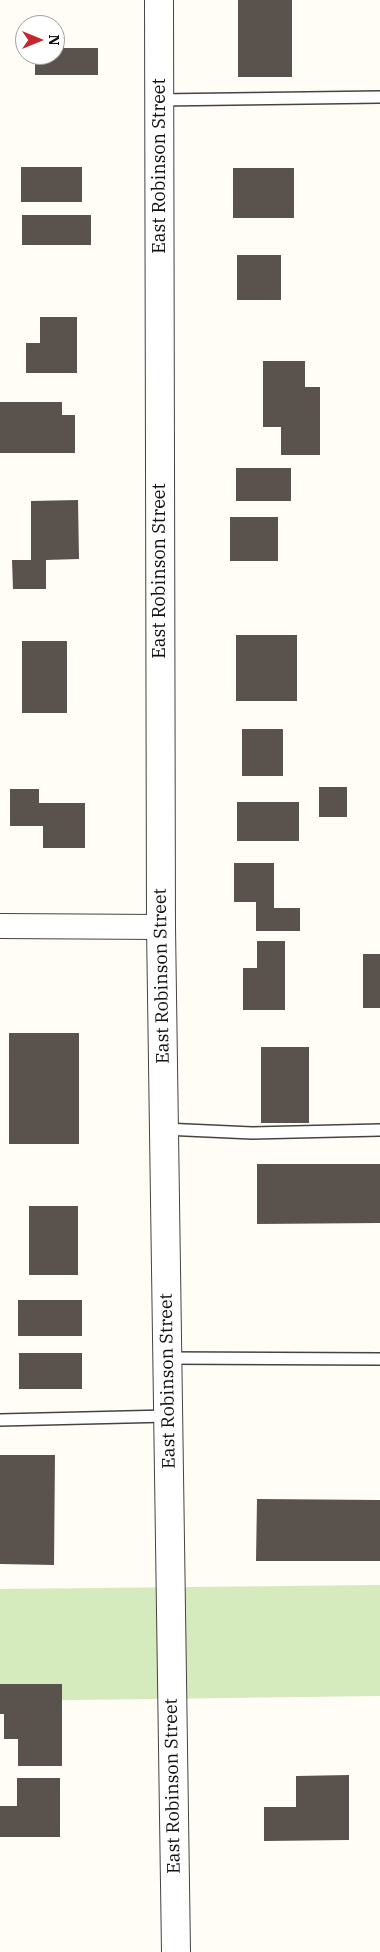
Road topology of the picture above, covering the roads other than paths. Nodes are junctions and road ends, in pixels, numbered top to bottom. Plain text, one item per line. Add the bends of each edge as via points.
1 (159, 0) edge
2 (380, 97) edge
3 (159, 100) junction
4 (0, 926) edge
5 (161, 927) junction
6 (164, 1128) junction
7 (380, 1130) edge
8 (167, 1358) junction
9 (380, 1358) edge
10 (168, 1416) junction
11 (0, 1420) edge
12 (176, 1952) edge

1 - 3 street, East Robinson Street
2 - 3 lane
3 - 5 street, East Robinson Street
4 - 5 street
5 - 6 street, East Robinson Street
6 - 7 lane via 252,1133
6 - 8 street, East Robinson Street
8 - 9 lane
8 - 10 street, East Robinson Street
10 - 11 lane
10 - 12 street, East Robinson Street

